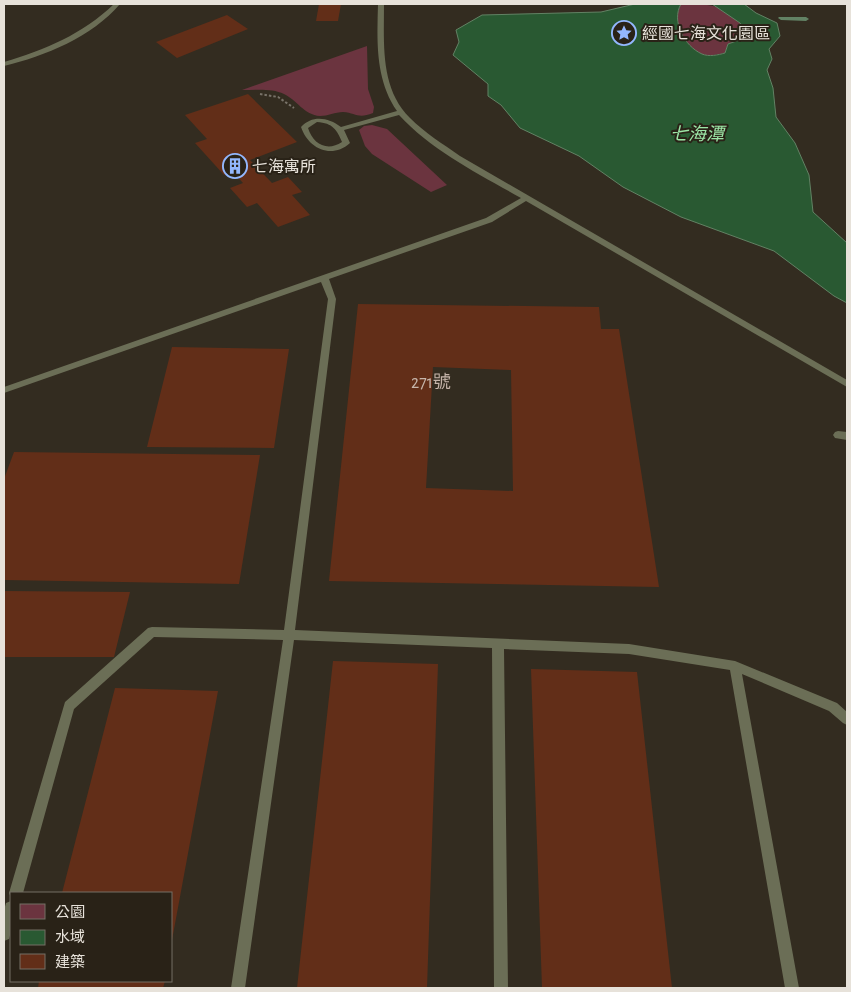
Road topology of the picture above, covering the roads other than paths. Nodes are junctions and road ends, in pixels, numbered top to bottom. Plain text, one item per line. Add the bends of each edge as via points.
1 (117, 4) edge
2 (381, 4) edge
3 (4, 64) edge
4 (401, 112) junction
5 (340, 129) junction
6 (527, 198) junction
7 (324, 278) junction
8 (847, 384) edge
9 (4, 390) edge
10 (289, 635) junction
11 (498, 644) junction
12 (735, 666) junction
13 (847, 719) edge
14 (16, 892) edge
15 (10, 912) edge
16 (4, 934) edge
17 (238, 988) edge
18 (501, 988) edge
19 (792, 988) edge

1 - 3 lane via 93,25 54,46
2 - 4 lane via 384,81
4 - 5 lane
4 - 6 lane via 458,158
5 - 5 lane via 332,122 320,120 309,122 304,127 316,146 325,150 338,149 346,143
6 - 7 lane via 489,220
6 - 8 lane
7 - 9 lane
7 - 10 lane via 332,299
10 - 11 lane
10 - 14 lane via 152,632 69,706
10 - 17 lane
11 - 12 lane via 629,649
11 - 18 lane
12 - 13 lane via 834,707
12 - 19 lane
15 - 16 lane

